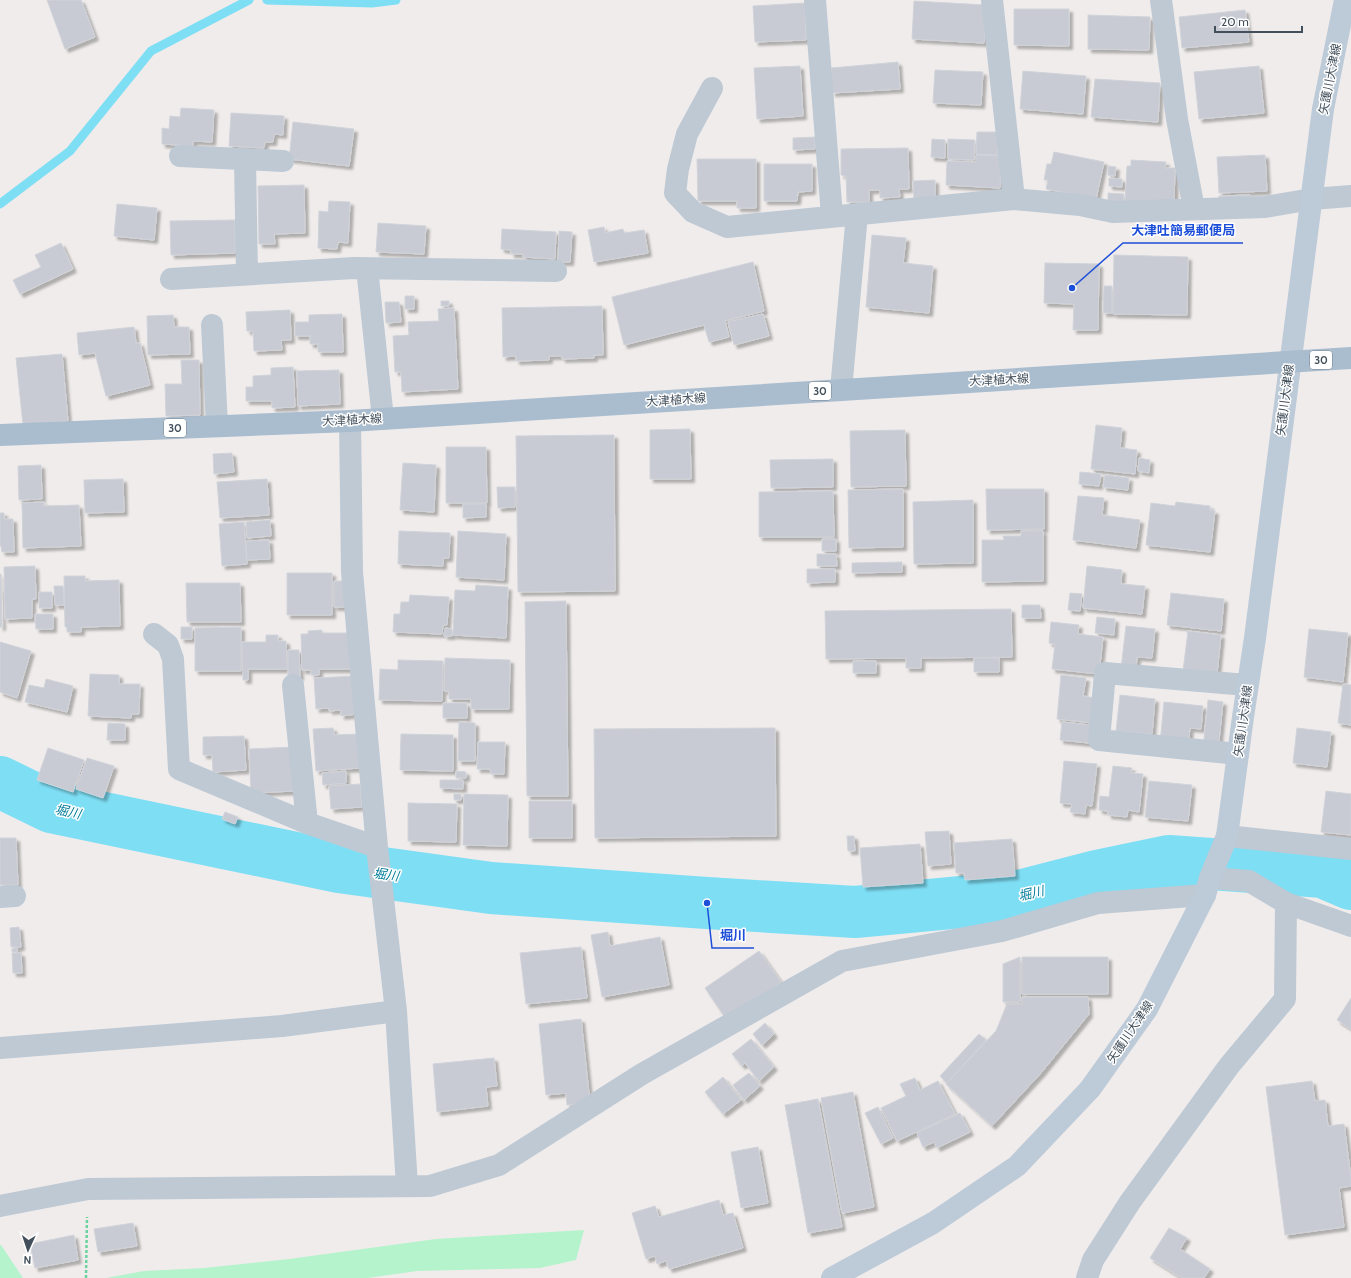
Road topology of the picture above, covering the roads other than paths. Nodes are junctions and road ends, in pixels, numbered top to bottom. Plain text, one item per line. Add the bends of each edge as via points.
1 (814, 0) edge
2 (992, 0) edge
3 (1161, 0) edge
4 (1345, 0) edge
5 (712, 88) dead end
6 (180, 156) dead end
7 (245, 160) junction
8 (282, 161) dead end
9 (1351, 196) edge
10 (1014, 199) junction
11 (1312, 199) junction
12 (1194, 209) junction
13 (857, 214) junction
14 (832, 216) junction
15 (367, 268) junction
16 (556, 271) dead end
17 (247, 274) junction
18 (171, 278) dead end
19 (212, 325) dead end
20 (1351, 358) edge
21 (1290, 363) junction
22 (841, 390) junction
23 (383, 419) junction
24 (350, 421) junction
25 (217, 426) junction
26 (0, 435) edge
27 (154, 634) dead end
28 (1248, 685) junction
29 (293, 686) dead end
30 (1238, 754) junction
31 (307, 823) junction
32 (1227, 836) junction
33 (377, 847) junction
34 (1351, 849) edge
35 (1207, 887) junction
36 (1286, 903) junction
37 (1351, 926) edge
38 (396, 1011) junction
39 (0, 1048) edge
40 (407, 1186) junction
41 (0, 1206) edge
42 (832, 1278) edge
43 (1087, 1278) edge

1 - 14 street
2 - 10 street
3 - 12 street via 1177,119
4 - 11 main road, 矢護川大津線 via 1323,109
5 - 14 street via 687,134 675,193 693,212 727,227
6 - 7 street
7 - 8 street
7 - 17 street
9 - 11 street
10 - 12 street via 1080,205 1113,212
10 - 13 street
11 - 12 street via 1265,207
11 - 21 main road, 矢護川大津線
13 - 14 street
13 - 22 street
15 - 16 street
15 - 17 street
15 - 23 street
17 - 18 street
19 - 25 street
20 - 21 main road, 大津植木線 / 30
21 - 22 main road, 大津植木線 / 30
21 - 28 main road, 矢護川大津線
22 - 23 main road, 大津植木線 / 30
23 - 24 main road, 大津植木線 / 30
24 - 25 main road, 大津植木線 / 30
24 - 33 street via 352,572
25 - 26 main road, 大津植木線 / 30
27 - 31 street via 168,645 173,659 179,769
28 - 30 main road, 矢護川大津線
28 - 30 street via 1105,673 1099,740
29 - 31 street
30 - 32 main road, 矢護川大津線
31 - 33 street
32 - 34 street
32 - 35 main road, 矢護川大津線
33 - 38 street
35 - 36 street via 1249,881
35 - 40 street via 1098,903 1002,931 842,961 642,1074 499,1165 430,1186
35 - 42 main road, 矢護川大津線 via 1147,1009 1090,1089 1017,1166 933,1224
36 - 37 street
36 - 43 street via 1285,999 1229,1066 1130,1202 1093,1260
38 - 39 street via 282,1026
38 - 40 street
40 - 41 street via 88,1189

